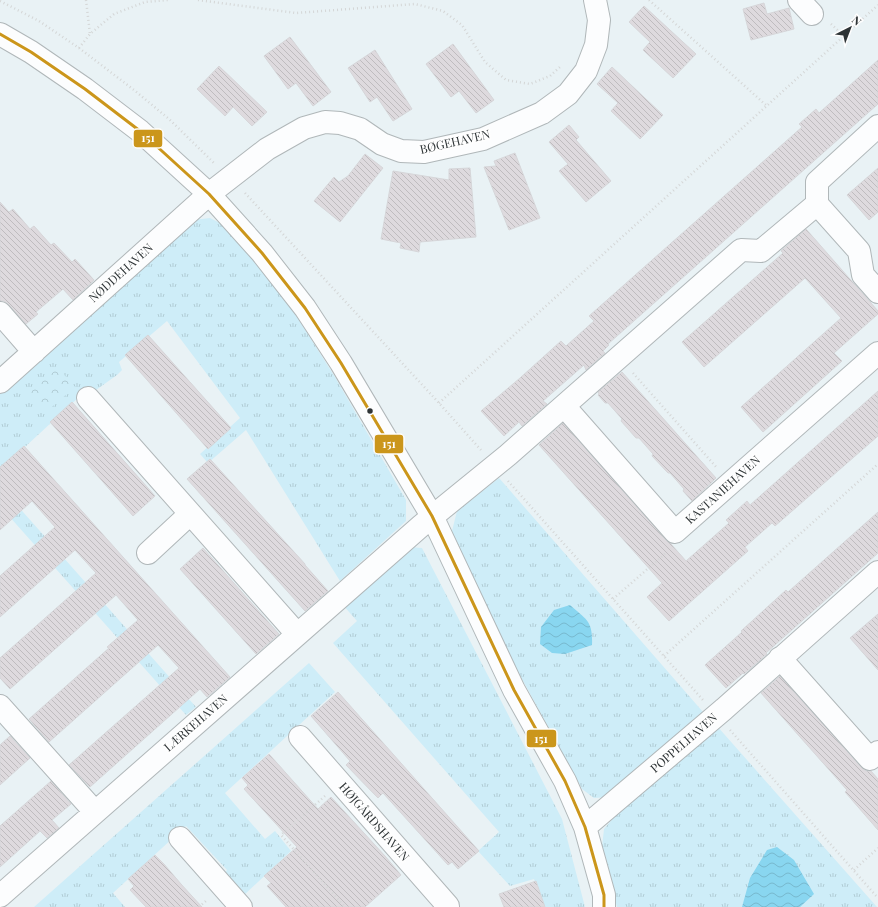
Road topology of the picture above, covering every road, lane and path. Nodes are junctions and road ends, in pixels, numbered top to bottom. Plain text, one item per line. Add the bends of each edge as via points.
1 (86, 0) edge
2 (168, 0) edge
3 (198, 0) edge
4 (595, 0) edge
5 (649, 0) edge
6 (0, 2) edge
7 (878, 5) edge
8 (0, 34) edge
9 (90, 34) junction
10 (79, 48) junction
11 (561, 66) dead end
12 (766, 106) junction
13 (878, 126) edge
14 (230, 178) junction
15 (209, 194) junction
16 (817, 204) junction
17 (878, 292) edge
18 (0, 313) edge
19 (34, 352) junction
20 (878, 353) edge
21 (619, 357) junction
22 (0, 382) edge
23 (88, 398) dead end
24 (439, 403) junction
25 (564, 406) junction
26 (878, 464) edge
27 (494, 466) junction
28 (730, 483) junction
29 (190, 514) junction
30 (432, 516) junction
31 (676, 532) junction
32 (148, 553) dead end
33 (878, 572) edge
34 (613, 599) junction
35 (297, 634) junction
36 (664, 656) junction
37 (780, 658) junction
38 (0, 706) edge
39 (716, 715) junction
40 (300, 737) dead end
41 (878, 752) edge
42 (340, 783) junction
43 (95, 812) junction
44 (586, 827) junction
45 (180, 838) dead end
46 (878, 848) edge
47 (854, 870) junction
48 (0, 896) edge
49 (878, 898) edge
50 (241, 907) edge
51 (345, 907) edge
52 (447, 907) edge
53 (604, 907) edge

1 - 9 path
2 - 9 path via 146,2 114,14
3 - 11 path via 296,13 415,4 443,11 462,25 485,62 506,80 530,84 550,76
4 - 14 street, BØGEHAVEN via 599,20 596,45 586,71 568,94 542,113 483,139 424,152 401,151 382,144 360,129 325,122 304,128 266,149
5 - 12 path
6 - 10 path via 39,21
7 - 12 path
8 - 15 street via 85,88 140,131
9 - 10 path
10 - 14 path via 169,119
12 - 24 path
13 - 16 street via 817,182
14 - 15 street, BØGEHAVEN
14 - 24 path
15 - 19 street, NØDDEHAVEN
15 - 30 street via 262,253 305,308 341,363
16 - 17 street via 859,251 863,274
16 - 21 street via 761,251 741,250
18 - 19 street
19 - 22 street, NØDDEHAVEN
20 - 28 street, KASTANIEHAVEN
21 - 25 street
21 - 28 path
23 - 29 street
24 - 27 path
25 - 27 street
25 - 31 street, KASTANIEHAVEN
26 - 36 path
27 - 30 street
27 - 34 path
28 - 31 street, KASTANIEHAVEN
29 - 32 street
29 - 35 street
30 - 35 street, LÆRKEHAVEN
30 - 44 street via 514,690 565,781
31 - 34 path via 674,546
33 - 37 street, POPPELHAVEN
34 - 36 path
35 - 43 street, LÆRKEHAVEN
36 - 39 path
37 - 39 street, POPPELHAVEN
37 - 41 street via 870,759
38 - 43 street
39 - 44 street, POPPELHAVEN
39 - 47 path
40 - 42 street, HØJGÅRDSHAVEN
42 - 51 path via 280,835
42 - 52 street, HØJGÅRDSHAVEN
43 - 48 street, LÆRKEHAVEN
44 - 53 street via 604,895
45 - 50 street
46 - 47 path
47 - 49 path

